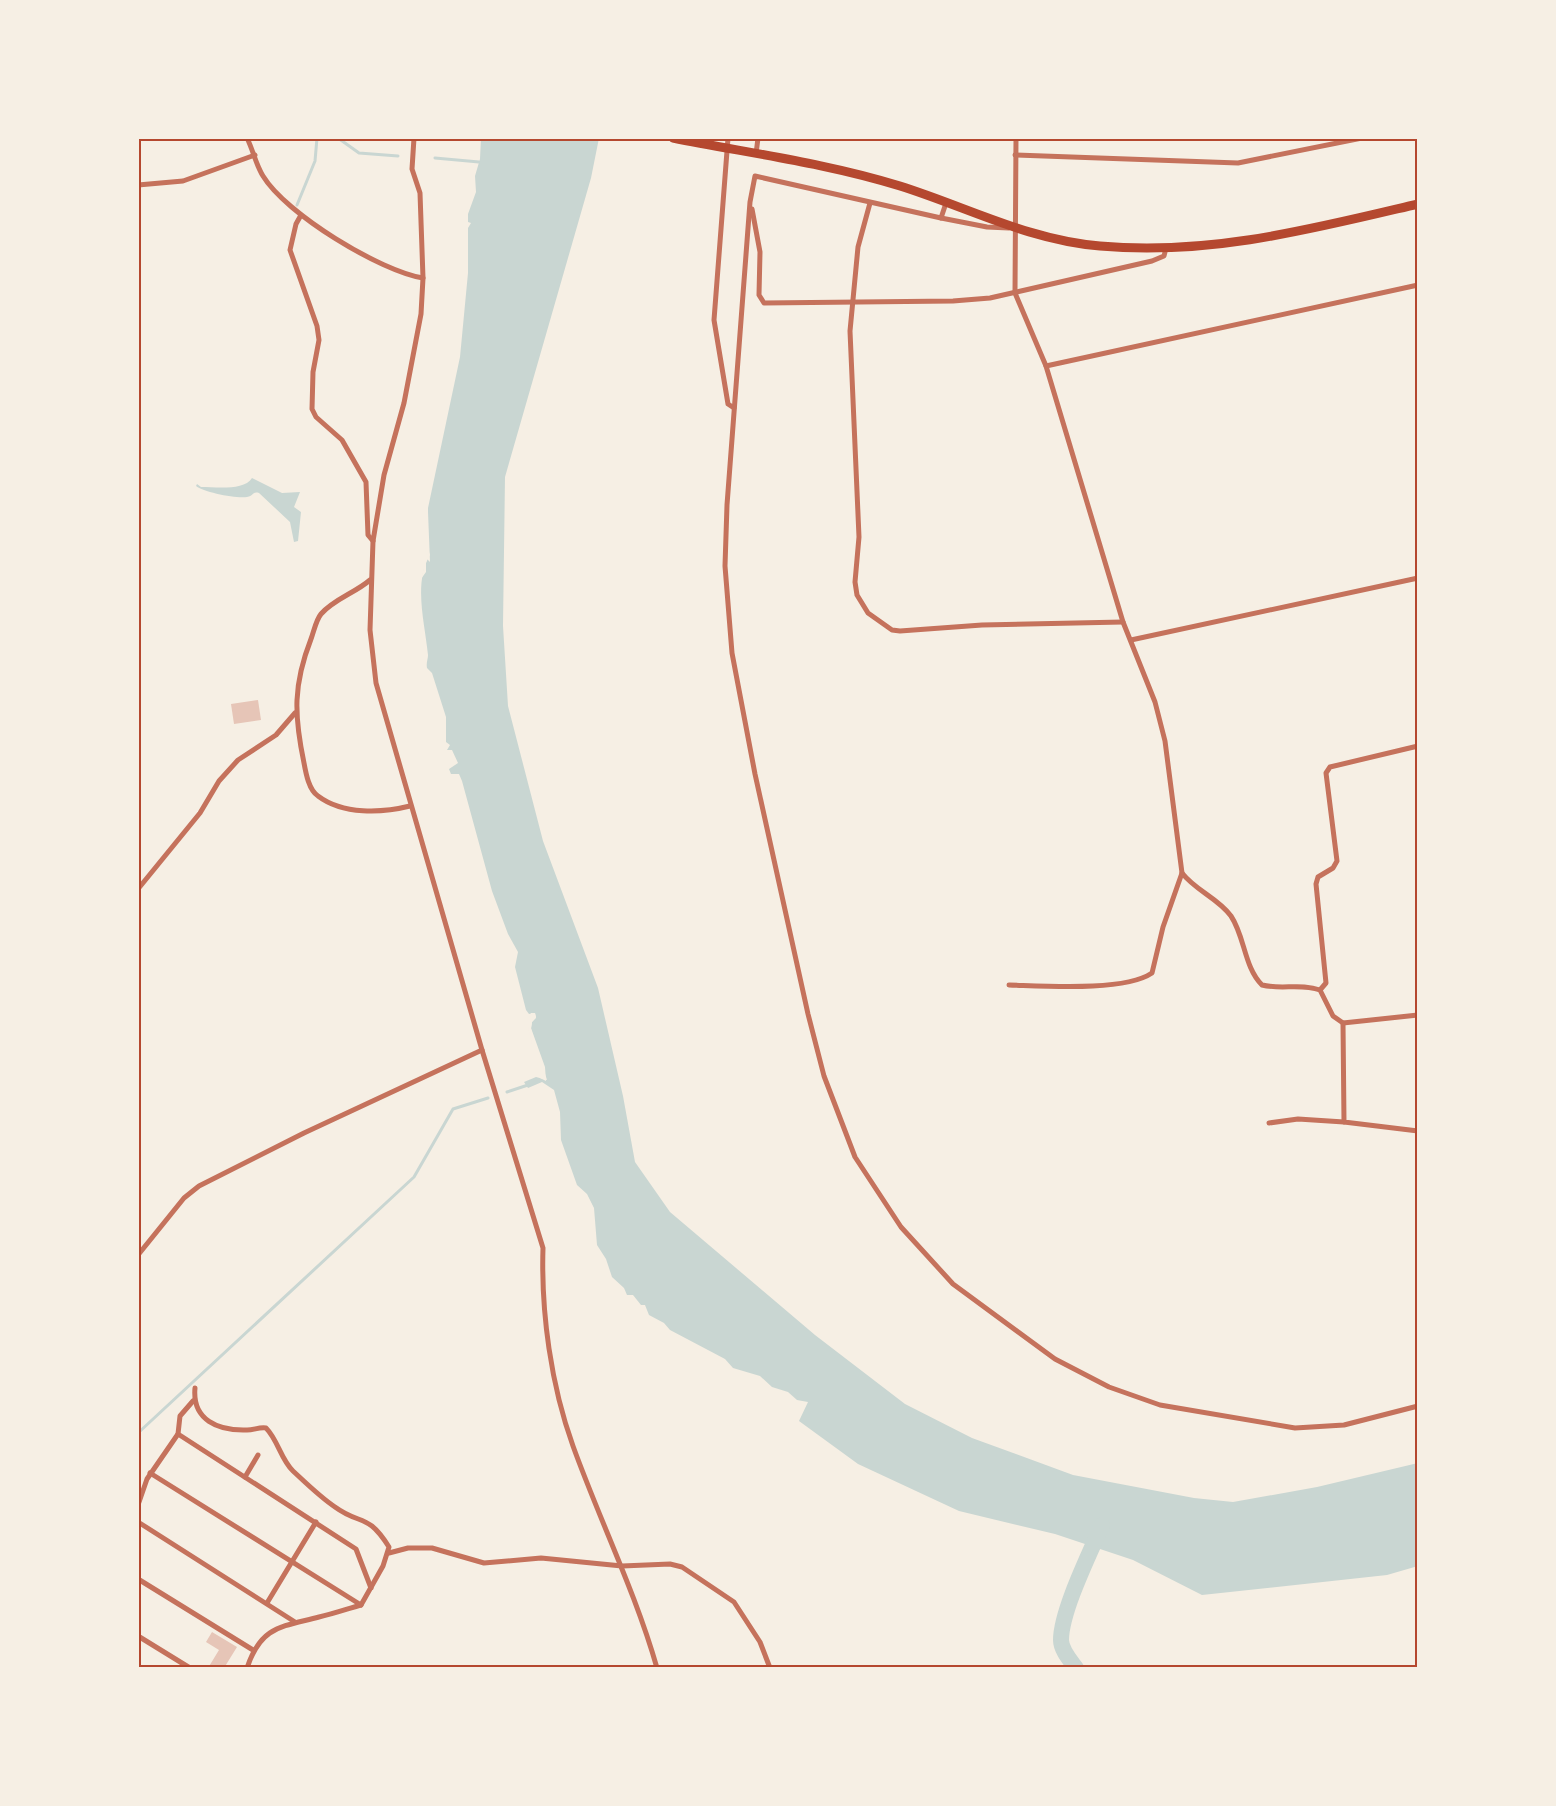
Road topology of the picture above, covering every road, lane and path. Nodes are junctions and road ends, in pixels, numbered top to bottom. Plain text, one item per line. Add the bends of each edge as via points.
1 (247, 138) edge
2 (414, 138) edge
3 (673, 138) edge
4 (728, 138) edge
5 (758, 138) edge
6 (1016, 138) edge
7 (1362, 138) edge
8 (752, 153) junction
9 (255, 155) junction
10 (1015, 155) junction
11 (138, 185) edge
12 (750, 202) junction
13 (870, 203) junction
14 (946, 203) junction
15 (1418, 204) edge
16 (301, 215) junction
17 (941, 218) junction
18 (1014, 228) junction
19 (1166, 248) junction
20 (423, 278) junction
21 (1418, 285) edge
22 (1015, 293) junction
23 (852, 302) junction
24 (1046, 366) junction
25 (734, 408) junction
26 (373, 541) junction
27 (1418, 578) edge
28 (370, 580) junction
29 (1123, 622) junction
30 (1131, 640) junction
31 (295, 713) junction
32 (1418, 746) edge
33 (410, 806) junction
34 (1182, 873) junction
35 (138, 889) edge
36 (1009, 985) dead end
37 (1320, 990) junction
38 (1418, 1015) edge
39 (1343, 1023) junction
40 (482, 1050) junction
41 (1344, 1122) junction
42 (1269, 1123) dead end
43 (1418, 1131) edge
44 (138, 1255) edge
45 (195, 1388) dead end
46 (193, 1401) junction
47 (1418, 1406) edge
48 (178, 1434) junction
49 (258, 1455) dead end
50 (150, 1473) junction
51 (245, 1477) junction
52 (138, 1505) edge
53 (138, 1522) edge
54 (316, 1522) junction
55 (389, 1553) junction
56 (291, 1562) junction
57 (622, 1566) junction
58 (138, 1579) edge
59 (371, 1588) junction
60 (267, 1603) junction
61 (361, 1605) junction
62 (295, 1622) junction
63 (138, 1636) edge
64 (254, 1650) junction
65 (190, 1668) edge
66 (247, 1668) edge
67 (657, 1668) edge
68 (770, 1668) edge

1 - 9 street
2 - 20 street via 412,169 420,193
3 - 8 highway
4 - 25 street via 713,312 728,404
5 - 8 street
6 - 10 street
7 - 10 street via 1238,163
8 - 14 highway via 871,178
9 - 11 street via 183,182
9 - 16 street via 263,176
10 - 18 street
12 - 13 street via 755,176
12 - 23 street via 760,252 759,295 764,303
12 - 25 street
13 - 17 street
13 - 23 street via 858,247
14 - 17 street
14 - 18 highway
15 - 19 highway via 1271,238
16 - 20 street via 364,255
16 - 26 street via 290,250 319,340 312,410 342,440 366,482 368,535
17 - 18 street
18 - 19 highway via 1088,245
18 - 22 street
19 - 22 street via 1164,256 1152,261
20 - 26 street via 415,354 384,475
21 - 24 street
22 - 23 street via 953,301
22 - 24 street
23 - 29 street via 850,361 859,537 855,582 860,602 868,613 892,630 900,631
24 - 29 street
25 - 47 street via 725,566 732,653 743,715 824,1076 855,1157 901,1227 952,1284 1055,1359 1109,1387 1160,1405 1295,1428 1344,1425
26 - 28 street
27 - 30 street
28 - 31 street via 320,615 297,680
28 - 33 street via 376,683
29 - 30 street
30 - 34 street via 1165,741
31 - 33 street via 308,779 315,795 332,804 363,810 385,812
31 - 35 street via 276,735 238,760 219,781 200,813
32 - 37 street via 1330,767 1326,773 1337,861 1318,877 1316,884 1326,983
33 - 40 street
34 - 36 street via 1152,973 1143,979 1088,985
34 - 37 street via 1232,918 1253,974 1262,985
37 - 39 street via 1333,1016
38 - 39 street
39 - 41 street
40 - 44 street via 304,1132 199,1186 184,1198
40 - 57 street via 543,1248 548,1331 560,1402 572,1444
41 - 42 street via 1298,1119
41 - 43 street
45 - 46 street
46 - 48 street via 180,1416
46 - 55 street via 203,1418 212,1423 229,1429 266,1428 290,1468 336,1508 377,1528
48 - 50 street
48 - 51 street
49 - 51 street
50 - 52 street
50 - 56 street
51 - 54 street
53 - 60 street
54 - 56 street
54 - 59 street via 356,1549
55 - 57 street via 432,1548 484,1563 541,1558
55 - 59 street
56 - 60 street
56 - 61 street
57 - 67 street
57 - 68 street via 670,1564 693,1573 734,1602 760,1642
58 - 64 street
59 - 61 street
60 - 62 street
61 - 62 street
62 - 64 street via 265,1635
63 - 65 street
64 - 66 street

